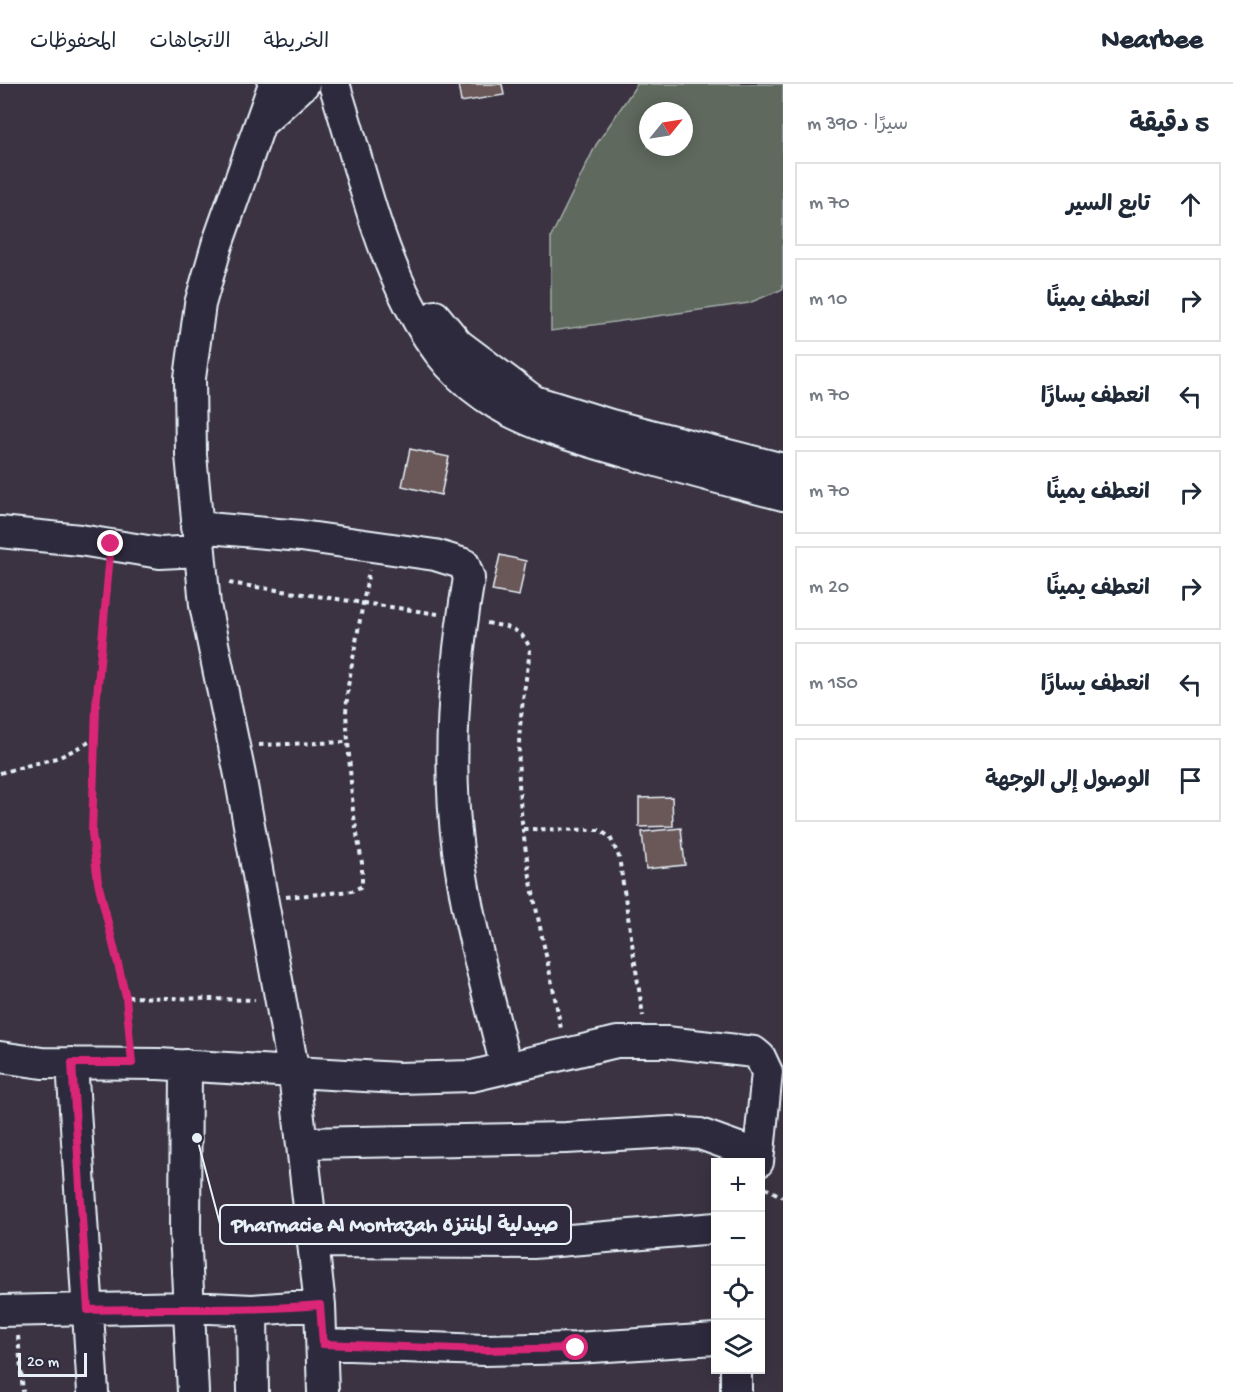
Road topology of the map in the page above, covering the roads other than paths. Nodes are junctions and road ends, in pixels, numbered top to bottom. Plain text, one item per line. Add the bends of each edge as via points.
1 (274, 84) edge
2 (303, 84) edge
3 (334, 84) edge
4 (354, 84) edge
5 (262, 122) junction
6 (783, 470) edge
7 (783, 495) edge
8 (0, 532) edge
9 (197, 539) junction
10 (0, 1057) edge
11 (72, 1063) junction
12 (186, 1065) junction
13 (506, 1068) junction
14 (294, 1074) junction
15 (303, 1143) junction
16 (756, 1158) edge
17 (758, 1158) edge
18 (711, 1228) edge
19 (314, 1242) junction
20 (320, 1305) junction
21 (189, 1307) junction
22 (88, 1310) junction
23 (252, 1310) junction
24 (8, 1311) edge
25 (711, 1339) edge
26 (323, 1344) junction
27 (736, 1374) edge
28 (93, 1392) edge
29 (192, 1392) edge
30 (253, 1392) edge
31 (323, 1392) edge
32 (736, 1392) edge

1 - 5 street
2 - 5 street
3 - 7 street via 367,199 394,271 434,347 459,376 502,409 542,428
4 - 6 street via 381,178 425,303 458,344 534,401
5 - 9 street via 217,245 194,337 190,425
8 - 9 street via 160,553
9 - 13 street via 374,546 459,561 468,570 456,661 453,792 468,906
9 - 14 street via 205,605
10 - 11 street
11 - 12 street
11 - 22 street
12 - 14 street
12 - 21 street via 185,1230
13 - 14 street via 440,1078
13 - 17 street via 594,1046 647,1042 754,1052 767,1072
14 - 15 street
15 - 16 street via 671,1132 700,1134
15 - 19 street
18 - 19 street via 532,1243
19 - 20 street
20 - 23 street
20 - 26 street
21 - 22 street
21 - 23 street
21 - 29 street
22 - 24 street
22 - 28 street
23 - 30 street
25 - 26 street via 530,1349
26 - 31 street
27 - 32 street

